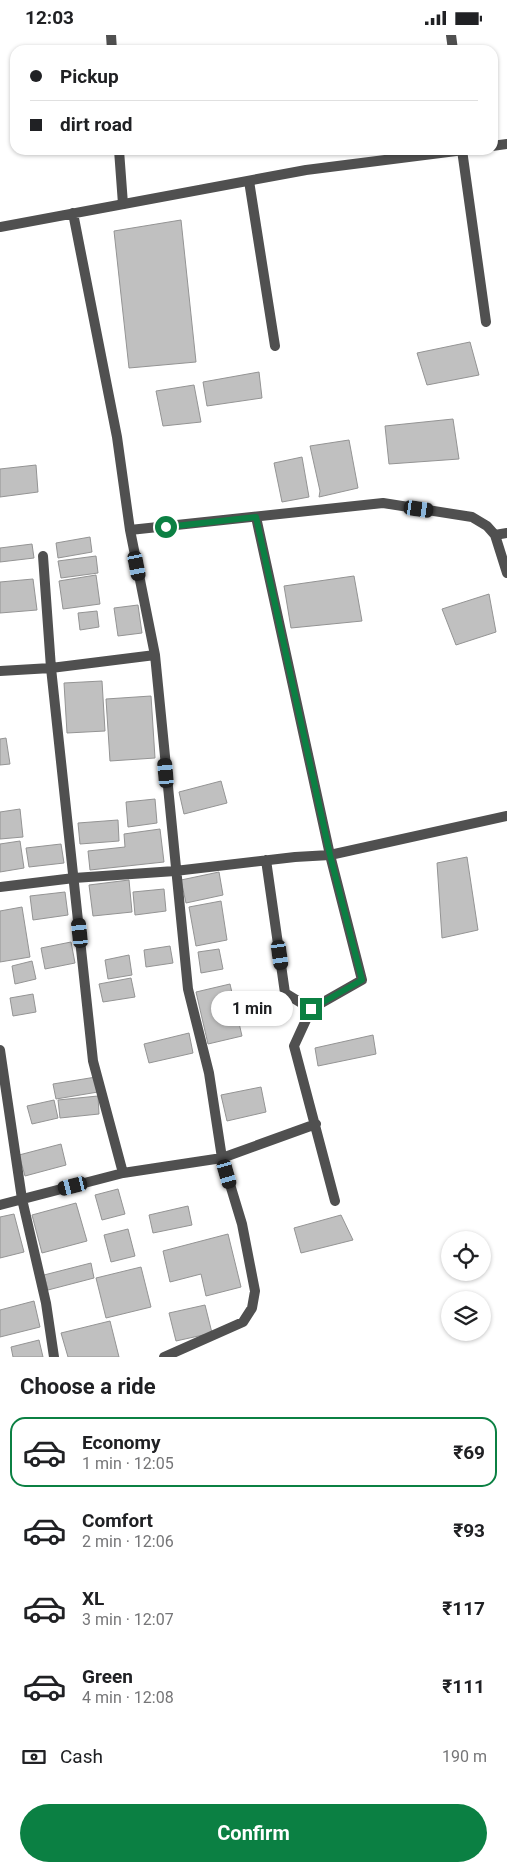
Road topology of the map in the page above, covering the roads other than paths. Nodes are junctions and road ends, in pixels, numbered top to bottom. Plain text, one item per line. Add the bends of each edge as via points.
1 (119, 155) edge
2 (424, 155) edge
3 (464, 155) edge
4 (249, 181) junction
5 (123, 204) junction
6 (73, 213) junction
7 (0, 227) edge
8 (486, 322) dead end
9 (275, 346) dead end
10 (256, 517) junction
11 (130, 531) junction
12 (507, 533) edge
13 (495, 535) junction
14 (43, 556) dead end
15 (507, 573) edge
16 (155, 655) junction
17 (51, 668) junction
18 (0, 671) edge
19 (507, 816) edge
20 (330, 855) junction
21 (266, 860) junction
22 (175, 871) junction
23 (74, 878) junction
24 (0, 887) edge
25 (311, 1009) junction
26 (0, 1050) edge
27 (316, 1124) junction
28 (222, 1158) junction
29 (124, 1173) junction
30 (22, 1199) junction
31 (336, 1201) dead end
32 (0, 1205) edge
33 (54, 1357) edge
34 (164, 1357) edge

1 - 5 street
2 - 4 street
3 - 8 street
4 - 5 street
4 - 9 street
5 - 6 street
6 - 7 street
6 - 11 street via 117,437
10 - 11 street
10 - 13 street via 383,503 472,517
10 - 20 street
11 - 16 street
12 - 13 street
13 - 15 street
14 - 17 street
16 - 17 street
16 - 22 street
17 - 18 street
17 - 23 street
19 - 20 street
20 - 21 street
20 - 25 street via 362,980
21 - 22 street
21 - 25 street via 285,993
22 - 23 street
22 - 28 street via 188,989 209,1073
23 - 24 street
23 - 29 street via 93,1061
25 - 27 street via 294,1046
26 - 30 street
27 - 28 street
27 - 31 street
28 - 29 street
28 - 34 street via 242,1224 255,1291 252,1308 243,1322
29 - 30 street
30 - 32 street
30 - 33 street via 46,1303

